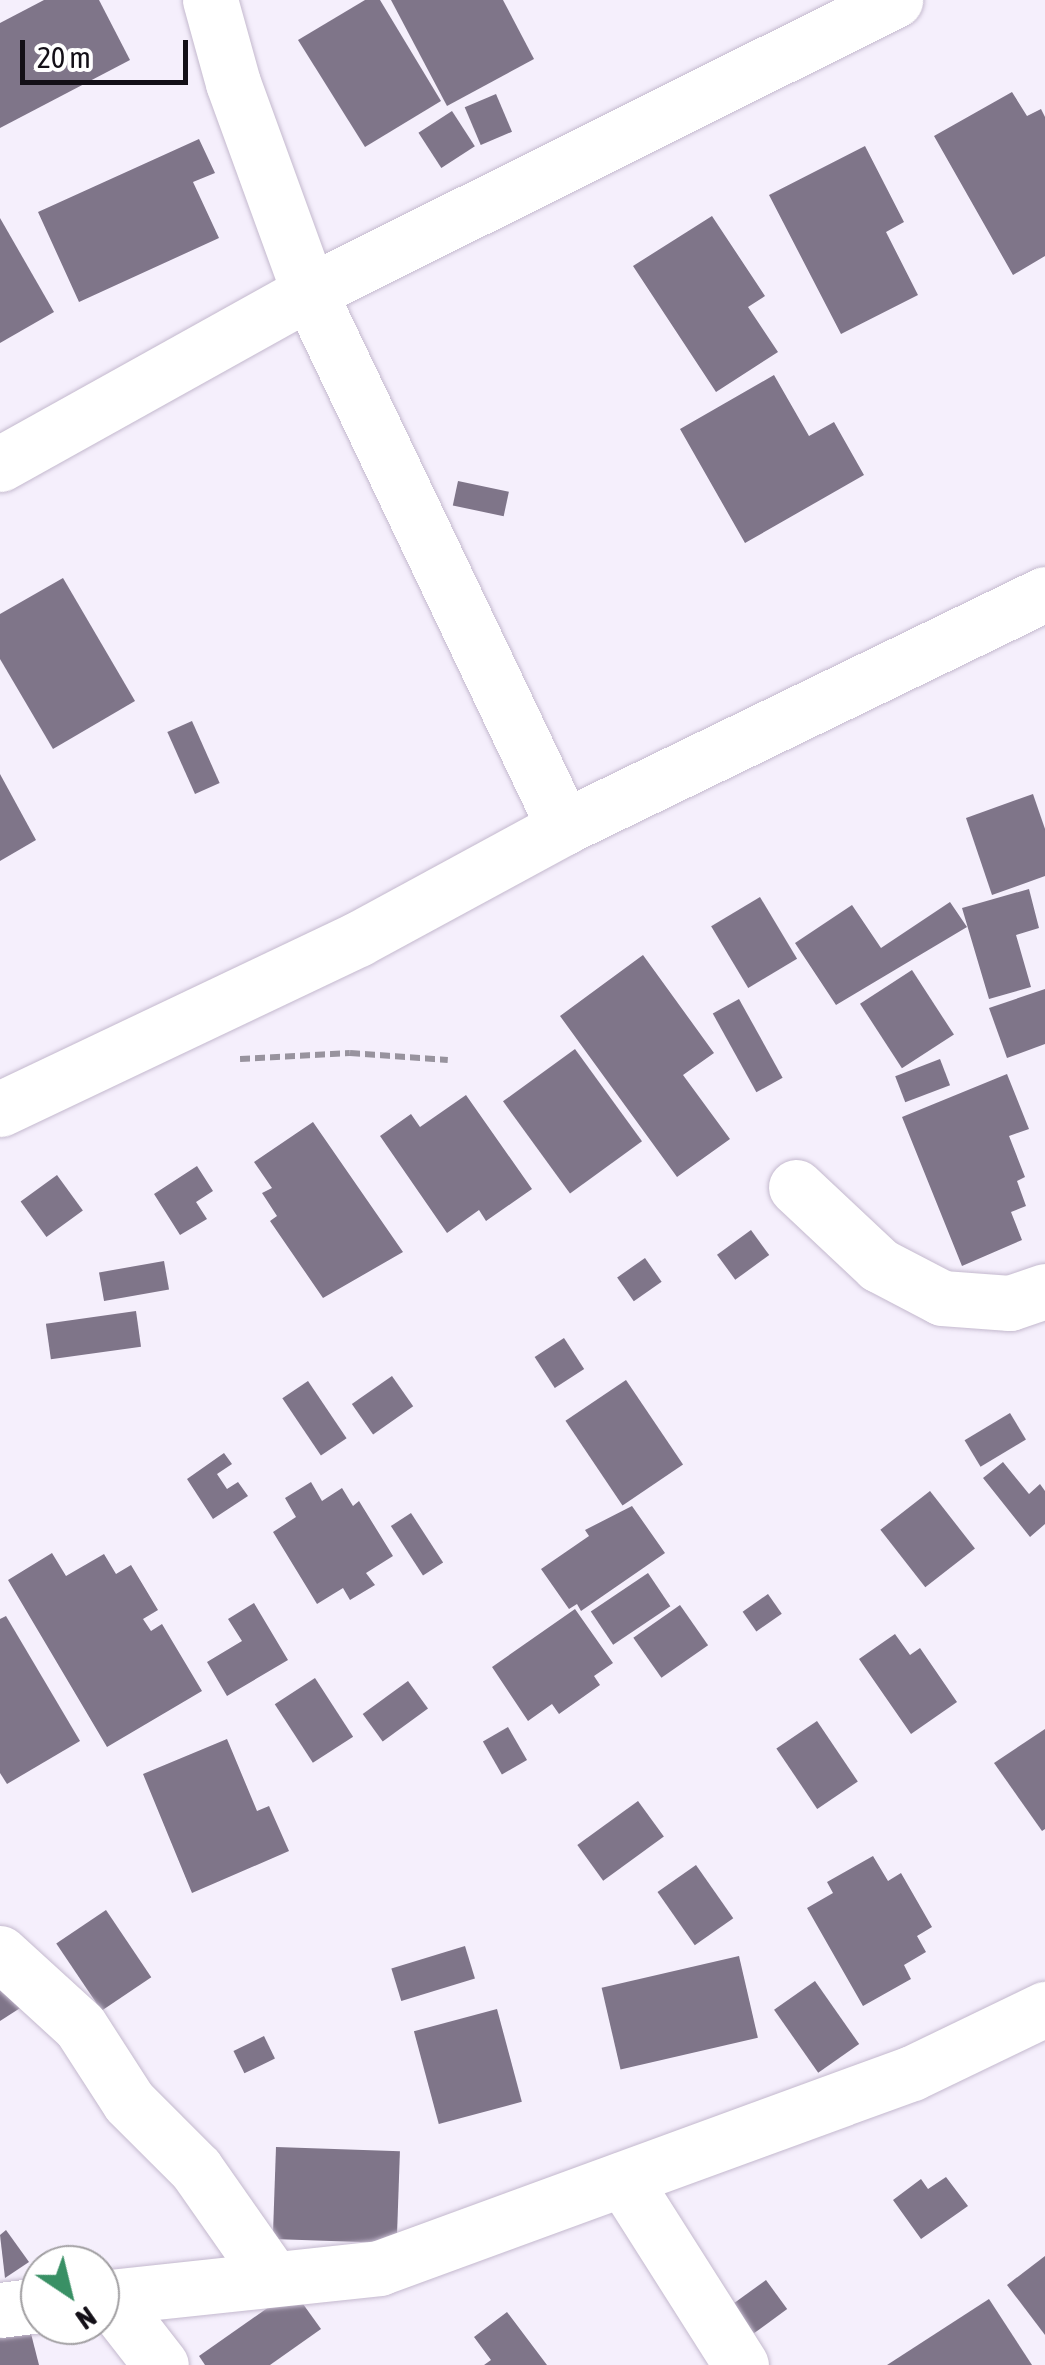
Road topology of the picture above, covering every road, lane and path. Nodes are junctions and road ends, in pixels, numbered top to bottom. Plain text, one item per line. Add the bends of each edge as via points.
1 (210, 0) edge
2 (866, 7) edge
3 (309, 292) junction
4 (0, 464) edge
5 (1045, 594) edge
6 (564, 827) junction
7 (0, 1109) edge
8 (796, 1188) dead end
9 (1045, 1291) edge
10 (0, 1953) edge
11 (1042, 2017) edge
12 (622, 2178) junction
13 (274, 2279) junction
14 (120, 2296) edge
15 (120, 2317) edge
16 (160, 2365) edge
17 (741, 2365) edge

1 - 3 street
2 - 3 street
3 - 4 street
3 - 6 street
5 - 6 street
6 - 7 street via 358,938
8 - 9 street via 879,1265 942,1298 1010,1303
10 - 13 street via 80,2026 129,2102 196,2169
11 - 12 street via 912,2073
12 - 13 street via 379,2268
12 - 17 street
13 - 14 street
15 - 16 street

